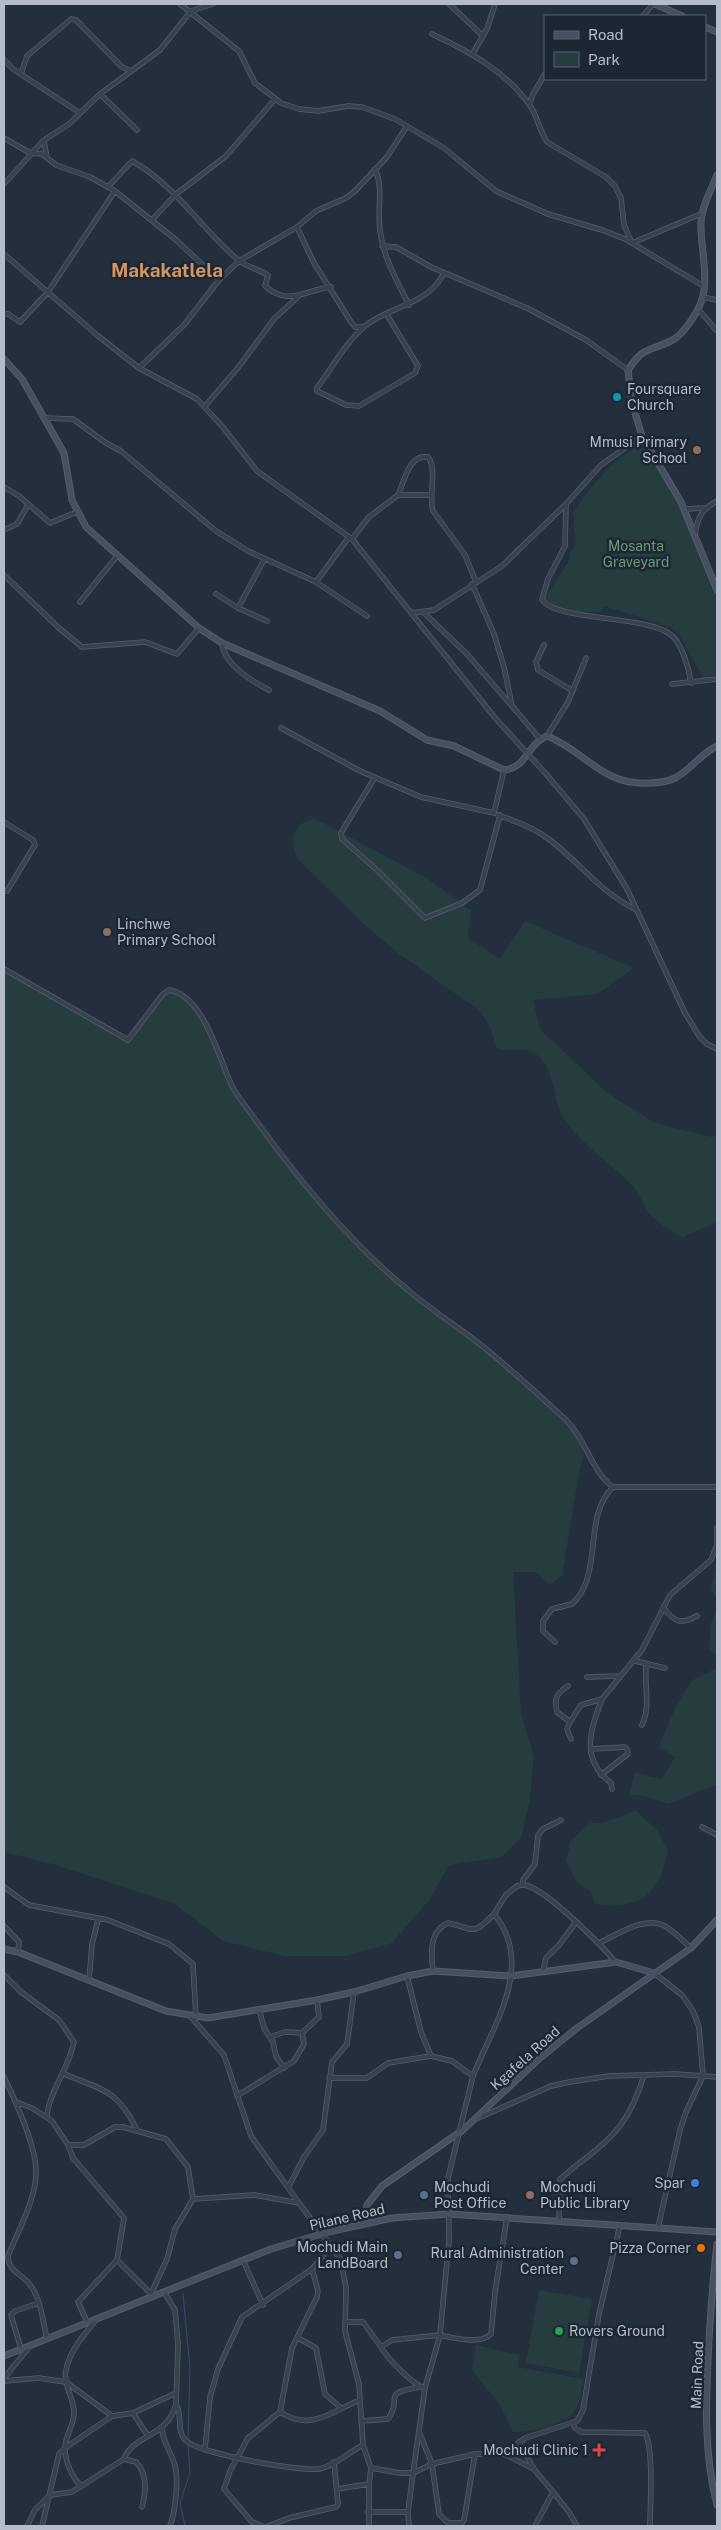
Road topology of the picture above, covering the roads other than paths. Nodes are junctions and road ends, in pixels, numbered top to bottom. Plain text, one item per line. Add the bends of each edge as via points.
1 (180, 4) edge
2 (213, 4) edge
3 (449, 4) edge
4 (495, 4) edge
5 (654, 4) edge
6 (191, 11) junction
7 (644, 15) edge
8 (680, 15) edge
9 (432, 34) dead end
10 (483, 36) junction
11 (473, 53) junction
12 (4, 60) edge
13 (131, 71) junction
14 (21, 74) junction
15 (544, 76) edge
16 (100, 94) junction
17 (275, 99) junction
18 (529, 105) junction
19 (80, 113) junction
20 (407, 126) junction
21 (137, 130) dead end
22 (4, 138) edge
23 (44, 140) junction
24 (30, 153) junction
25 (47, 158) junction
26 (375, 169) junction
27 (717, 176) edge
28 (4, 184) edge
29 (108, 187) junction
30 (115, 191) junction
31 (176, 195) junction
32 (703, 212) junction
33 (152, 220) junction
34 (297, 227) junction
35 (632, 243) junction
36 (382, 246) junction
37 (4, 254) edge
38 (239, 261) junction
39 (444, 273) junction
40 (219, 280) junction
41 (704, 287) junction
42 (331, 288) junction
43 (48, 292) junction
44 (299, 296) junction
45 (702, 297) junction
46 (717, 300) edge
47 (409, 305) junction
48 (698, 309) junction
49 (4, 314) edge
50 (387, 315) junction
51 (363, 327) junction
52 (717, 331) edge
53 (4, 360) edge
54 (139, 368) junction
55 (628, 370) junction
56 (205, 406) junction
57 (45, 418) junction
58 (642, 436) junction
59 (4, 487) edge
60 (398, 495) junction
61 (430, 495) junction
62 (717, 501) edge
63 (566, 504) junction
64 (28, 505) junction
65 (704, 508) junction
66 (684, 510) junction
67 (77, 512) junction
68 (4, 530) edge
69 (695, 534) junction
70 (350, 538) junction
71 (117, 556) junction
72 (264, 560) junction
73 (4, 575) edge
74 (316, 582) junction
75 (474, 583) junction
76 (717, 590) edge
77 (216, 594) dead end
78 (80, 602) dead end
79 (238, 608) junction
80 (423, 612) junction
81 (412, 613) junction
82 (367, 616) dead end
83 (267, 621) dead end
84 (199, 628) junction
85 (222, 643) junction
86 (544, 644) dead end
87 (586, 658) dead end
88 (717, 679) edge
89 (691, 683) junction
90 (672, 684) dead end
91 (269, 690) dead end
92 (573, 691) junction
93 (512, 706) junction
94 (281, 728) dead end
95 (546, 736) junction
96 (540, 739) junction
97 (717, 746) edge
98 (529, 755) junction
99 (504, 770) junction
100 (375, 777) junction
101 (494, 813) junction
102 (500, 815) junction
103 (4, 822) edge
104 (5, 891) edge
105 (4, 896) edge
106 (637, 910) junction
107 (4, 969) edge
108 (717, 1049) edge
109 (717, 1487) edge
110 (613, 1488) junction
111 (717, 1528) edge
112 (716, 1536) edge
113 (717, 1544) edge
114 (664, 1608) junction
115 (697, 1616) dead end
116 (555, 1642) dead end
117 (635, 1660) junction
118 (646, 1664) junction
119 (665, 1668) dead end
120 (620, 1676) junction
121 (587, 1677) dead end
122 (568, 1686) dead end
123 (602, 1699) junction
124 (570, 1722) junction
125 (642, 1725) dead end
126 (570, 1740) dead end
127 (591, 1749) junction
128 (601, 1775) junction
129 (612, 1790) dead end
130 (561, 1820) dead end
131 (702, 1827) dead end
132 (717, 1835) edge
133 (523, 1885) junction
134 (4, 1887) edge
135 (494, 1914) junction
136 (98, 1920) junction
137 (717, 1920) edge
138 (576, 1922) junction
139 (4, 1926) edge
140 (599, 1943) junction
141 (4, 1948) edge
142 (691, 1948) junction
143 (18, 1952) junction
144 (616, 1962) junction
145 (544, 1971) junction
146 (434, 1972) junction
147 (654, 1973) junction
148 (4, 1975) edge
149 (406, 1976) junction
150 (511, 1976) junction
151 (89, 1981) junction
152 (354, 1992) junction
153 (317, 2000) junction
154 (259, 2009) junction
155 (190, 2016) junction
156 (196, 2018) junction
157 (302, 2033) junction
158 (270, 2037) junction
159 (431, 2056) junction
160 (284, 2068) junction
161 (64, 2074) junction
162 (644, 2075) junction
163 (473, 2076) junction
164 (703, 2076) junction
165 (4, 2077) edge
166 (717, 2077) edge
167 (329, 2078) junction
168 (237, 2096) junction
169 (16, 2102) junction
170 (47, 2116) junction
171 (476, 2119) junction
172 (137, 2130) junction
173 (460, 2133) junction
174 (68, 2145) junction
175 (289, 2186) junction
176 (193, 2199) junction
177 (299, 2203) junction
178 (449, 2214) junction
179 (507, 2217) junction
180 (559, 2220) junction
181 (364, 2224) junction
182 (620, 2225) junction
183 (658, 2228) junction
184 (717, 2232) edge
185 (322, 2234) junction
186 (717, 2244) edge
187 (330, 2247) junction
188 (6, 2256) edge
189 (117, 2260) junction
190 (243, 2260) junction
191 (312, 2270) junction
192 (164, 2292) junction
193 (152, 2295) junction
194 (39, 2303) junction
195 (263, 2305) junction
196 (97, 2318) junction
197 (87, 2322) junction
198 (346, 2322) junction
199 (440, 2335) junction
200 (298, 2338) junction
201 (47, 2339) junction
202 (30, 2346) junction
203 (381, 2346) junction
204 (21, 2349) junction
205 (4, 2356) edge
206 (4, 2378) edge
207 (66, 2382) junction
208 (420, 2387) junction
209 (425, 2388) junction
210 (176, 2393) junction
211 (360, 2400) junction
212 (176, 2404) junction
213 (341, 2408) junction
214 (280, 2412) junction
215 (133, 2413) junction
216 (112, 2416) junction
217 (361, 2421) junction
218 (573, 2423) junction
219 (162, 2429) junction
220 (420, 2433) junction
221 (148, 2436) junction
222 (519, 2442) junction
223 (363, 2445) junction
224 (65, 2448) junction
225 (205, 2448) junction
226 (475, 2454) junction
227 (504, 2454) junction
228 (238, 2457) junction
229 (124, 2459) junction
230 (334, 2462) junction
231 (432, 2464) junction
232 (371, 2468) junction
233 (534, 2469) junction
234 (413, 2473) junction
235 (368, 2484) junction
236 (81, 2486) junction
237 (337, 2489) junction
238 (553, 2492) junction
239 (50, 2495) junction
240 (717, 2505) edge
241 (142, 2507) dead end
242 (368, 2512) junction
243 (408, 2512) junction
244 (462, 2522) junction
245 (275, 2525) edge
246 (27, 2526) edge
247 (42, 2526) edge
248 (170, 2526) edge
249 (261, 2526) edge
250 (268, 2526) edge
251 (369, 2526) edge
252 (409, 2526) edge
253 (468, 2526) edge
254 (535, 2526) edge
255 (577, 2526) edge
256 (650, 2526) edge

1 - 6 street
2 - 6 street
3 - 10 street
4 - 10 street
5 - 7 street
5 - 8 street
6 - 13 street via 160,50
6 - 17 street via 239,51 255,83
9 - 11 street
10 - 11 street
11 - 18 street via 500,74
12 - 14 street
13 - 14 street via 122,67 76,20 71,19 27,56
13 - 16 street
14 - 19 street
15 - 18 street
16 - 19 street
16 - 21 street
17 - 20 street via 299,109 318,111 362,107
17 - 31 street via 226,156
18 - 35 street via 547,142 606,177 615,186 621,198 624,225
19 - 23 street
20 - 26 street
20 - 35 street via 444,148 496,191 548,214
22 - 24 street
23 - 24 street
23 - 25 street
24 - 25 street
24 - 28 street
25 - 29 street
26 - 34 street via 355,191 316,211
26 - 36 street via 381,182 379,226
27 - 32 street
29 - 30 street
29 - 31 street via 132,160
30 - 33 street
30 - 43 street
31 - 33 street
31 - 38 street via 204,228
32 - 35 street
32 - 41 street
33 - 40 street
34 - 38 street
34 - 42 street via 314,264
35 - 41 street
36 - 39 street via 396,247
36 - 47 street
37 - 43 street
38 - 40 street
38 - 44 street via 268,275 265,286 274,294
39 - 47 street via 432,289
39 - 55 street via 529,309 586,340
40 - 54 street via 184,325
41 - 45 street
42 - 44 street
42 - 51 street via 351,322
43 - 49 street via 20,322
43 - 54 street
44 - 56 street via 274,319
45 - 46 street
45 - 48 street
47 - 50 street
48 - 52 street
48 - 55 street via 676,338 641,353
50 - 51 street
50 - 51 street via 418,370 365,404 351,406 334,401 317,390
53 - 57 street via 22,379
54 - 56 street via 183,390
55 - 58 street via 632,403
56 - 70 street via 258,471
57 - 67 street via 64,453
57 - 72 street via 75,420 121,451 216,532
58 - 63 street via 601,464
58 - 66 street
59 - 64 street
60 - 61 street
60 - 61 street via 412,463 423,456 431,461
60 - 70 street via 369,517
61 - 75 street via 433,511 464,555
62 - 65 street
63 - 75 street via 512,557
63 - 89 street via 565,546 545,585 544,603 561,611 651,626 670,634 685,660
64 - 67 street via 50,523
64 - 68 street via 18,524
65 - 66 street
65 - 69 street
66 - 69 street
67 - 71 street via 86,527
69 - 76 street
70 - 74 street
70 - 81 street
71 - 78 street
71 - 84 street
72 - 74 street
72 - 79 street
73 - 84 street via 82,647 145,642 177,654
74 - 82 street
75 - 80 street via 434,610
75 - 93 street via 494,634
77 - 79 street
79 - 83 street
80 - 81 street
80 - 93 street via 467,654
81 - 98 street via 491,713
84 - 85 street
85 - 91 street via 225,653 246,678
85 - 99 street via 380,711 427,740 454,746
86 - 92 street via 539,653 538,670
87 - 92 street
88 - 89 street
89 - 90 street
92 - 95 street
93 - 96 street
94 - 100 street via 333,758
95 - 96 street
95 - 97 street via 616,779 641,784 674,778 702,754
96 - 98 street
98 - 99 street via 512,769
98 - 106 street via 584,819 618,870
99 - 101 street
100 - 101 street via 422,797
100 - 102 street via 341,833 342,838 425,918 462,903 480,890
101 - 102 street
102 - 106 street via 551,840 610,895
103 - 104 street via 34,840 35,846
104 - 105 street
106 - 108 street via 685,1014 699,1036
107 - 110 street via 128,1040 163,994 169,990 178,991 195,1006 235,1090 286,1163 354,1239 407,1290 478,1343 568,1422 602,1478
109 - 110 street
110 - 116 street via 596,1514 595,1540 581,1592 572,1604 552,1609 543,1622 543,1631
111 - 112 street
112 - 113 street
113 - 114 street via 711,1560 670,1595
114 - 115 street via 679,1622
114 - 117 street
117 - 118 street
117 - 120 street
118 - 119 street
118 - 125 street via 647,1714
120 - 121 street
120 - 123 street
122 - 124 street via 555,1699 556,1712
123 - 124 street via 581,1705
123 - 127 street via 590,1731
124 - 126 street via 567,1729
127 - 128 street via 595,1767
127 - 128 street via 628,1749 628,1754
128 - 129 street via 611,1783
130 - 133 street via 538,1835 535,1864
131 - 132 street
133 - 135 street via 506,1895
133 - 138 street via 530,1886
134 - 136 street via 29,1905
135 - 146 street via 475,1929 467,1930 448,1923 442,1926 432,1943
135 - 150 street via 508,1937 512,1954
136 - 151 street
136 - 156 street via 108,1920 169,1944 193,1964
137 - 142 street, Kgafela Road
138 - 140 street
138 - 145 street via 546,1958
139 - 143 street via 19,1942
140 - 142 street via 634,1927 654,1923 663,1925
140 - 144 street
141 - 143 street
142 - 147 street, Kgafela Road
143 - 151 street
144 - 145 street
144 - 147 street
145 - 150 street
146 - 149 street
146 - 150 street
147 - 164 street via 682,1995 693,2011 699,2027
147 - 171 street, Kgafela Road via 576,2028
148 - 161 street via 59,2020 73,2038
149 - 152 street
149 - 159 street
150 - 163 street via 502,2013
151 - 155 street via 166,2011
152 - 153 street
152 - 167 street via 348,2044 332,2062
153 - 154 street
153 - 157 street via 319,2017
154 - 156 street
154 - 158 street
155 - 156 street
155 - 168 street via 224,2055
157 - 158 street via 285,2032
157 - 160 street via 302,2051
158 - 160 street
159 - 163 street via 452,2061
159 - 167 street via 393,2061 367,2078
160 - 168 street
161 - 170 street via 49,2102
161 - 172 street via 114,2094
162 - 164 street
162 - 171 street via 608,2076 551,2086
162 - 180 street via 635,2104 623,2123 591,2156 560,2179
163 - 173 street
164 - 166 street
164 - 183 street via 680,2130
165 - 169 street
167 - 175 street via 323,2130
168 - 175 street via 251,2136
169 - 170 street
169 - 188 street via 32,2149 36,2173 32,2196
170 - 174 street
171 - 173 street, Kgafela Road
172 - 174 street via 114,2127 90,2142
172 - 176 street via 170,2142 188,2167
173 - 178 street via 448,2178
173 - 181 street, Kgafela Road via 382,2186 367,2205
174 - 189 street via 73,2158 124,2218
175 - 177 street
176 - 177 street via 254,2195
176 - 193 street via 175,2229
177 - 185 street
178 - 179 street, Pilane Road
178 - 181 street, Pilane Road
178 - 199 street
179 - 180 street, Pilane Road
179 - 199 street via 491,2334 483,2339 470,2340
180 - 182 street, Pilane Road
181 - 185 street, Pilane Road
182 - 183 street, Pilane Road
182 - 218 street via 599,2314 583,2410
183 - 184 street, Pilane Road
185 - 187 street
185 - 190 street, Pilane Road
186 - 240 street, Main Road via 710,2321 707,2422
187 - 191 street
187 - 198 street via 341,2260 346,2288
188 - 194 street via 10,2268 25,2278
189 - 193 street
189 - 197 street via 80,2298 78,2306
190 - 192 street, Pilane Road
190 - 195 street
191 - 195 street
191 - 200 street via 317,2298
192 - 193 street, Pilane Road
192 - 210 street via 175,2310 178,2344
193 - 196 street, Pilane Road
194 - 201 street
194 - 204 street via 11,2315
195 - 225 street via 242,2317 218,2368 210,2397
196 - 197 street, Pilane Road
196 - 207 street via 70,2358 65,2372
197 - 201 street, Pilane Road
198 - 203 street via 363,2322
198 - 211 street via 345,2331 356,2367
199 - 203 street via 392,2340
199 - 209 street
200 - 213 street via 316,2348 325,2394
200 - 214 street via 289,2360
201 - 202 street, Pilane Road
202 - 204 street, Pilane Road
202 - 206 street
203 - 208 street
204 - 205 street, Pilane Road
206 - 207 street via 9,2381 38,2378
207 - 216 street
207 - 224 street via 73,2401 74,2420
208 - 209 street
208 - 217 street via 396,2392 388,2419
209 - 220 street
210 - 212 street
210 - 215 street
211 - 213 street
211 - 217 street
212 - 219 street via 172,2419
212 - 225 street via 180,2434 188,2443
213 - 214 street via 311,2421 293,2420
214 - 228 street via 248,2438
215 - 216 street
215 - 221 street
216 - 224 street
217 - 223 street
218 - 222 street via 546,2429
218 - 256 street via 581,2432 645,2433 651,2489
219 - 221 street
219 - 248 street via 164,2443 176,2468
220 - 231 street
220 - 234 street
221 - 229 street via 128,2451
222 - 227 street
222 - 233 street
223 - 230 street
223 - 232 street
224 - 236 street via 71,2473
224 - 239 street via 59,2454
225 - 228 street
226 - 227 street
226 - 231 street
226 - 244 street
227 - 233 street
228 - 230 street via 318,2469
228 - 249 street via 224,2489 245,2515
229 - 236 street
229 - 241 street via 136,2462 142,2471 147,2491
230 - 237 street
231 - 234 street
231 - 244 street via 439,2514 448,2523
232 - 234 street
232 - 235 street
233 - 238 street
234 - 243 street
235 - 237 street
235 - 242 street
236 - 239 street via 72,2492
237 - 245 street via 338,2504 332,2509
238 - 254 street
238 - 255 street
239 - 246 street via 35,2510
239 - 247 street
242 - 243 street
242 - 251 street
243 - 252 street
244 - 253 street
245 - 250 street

